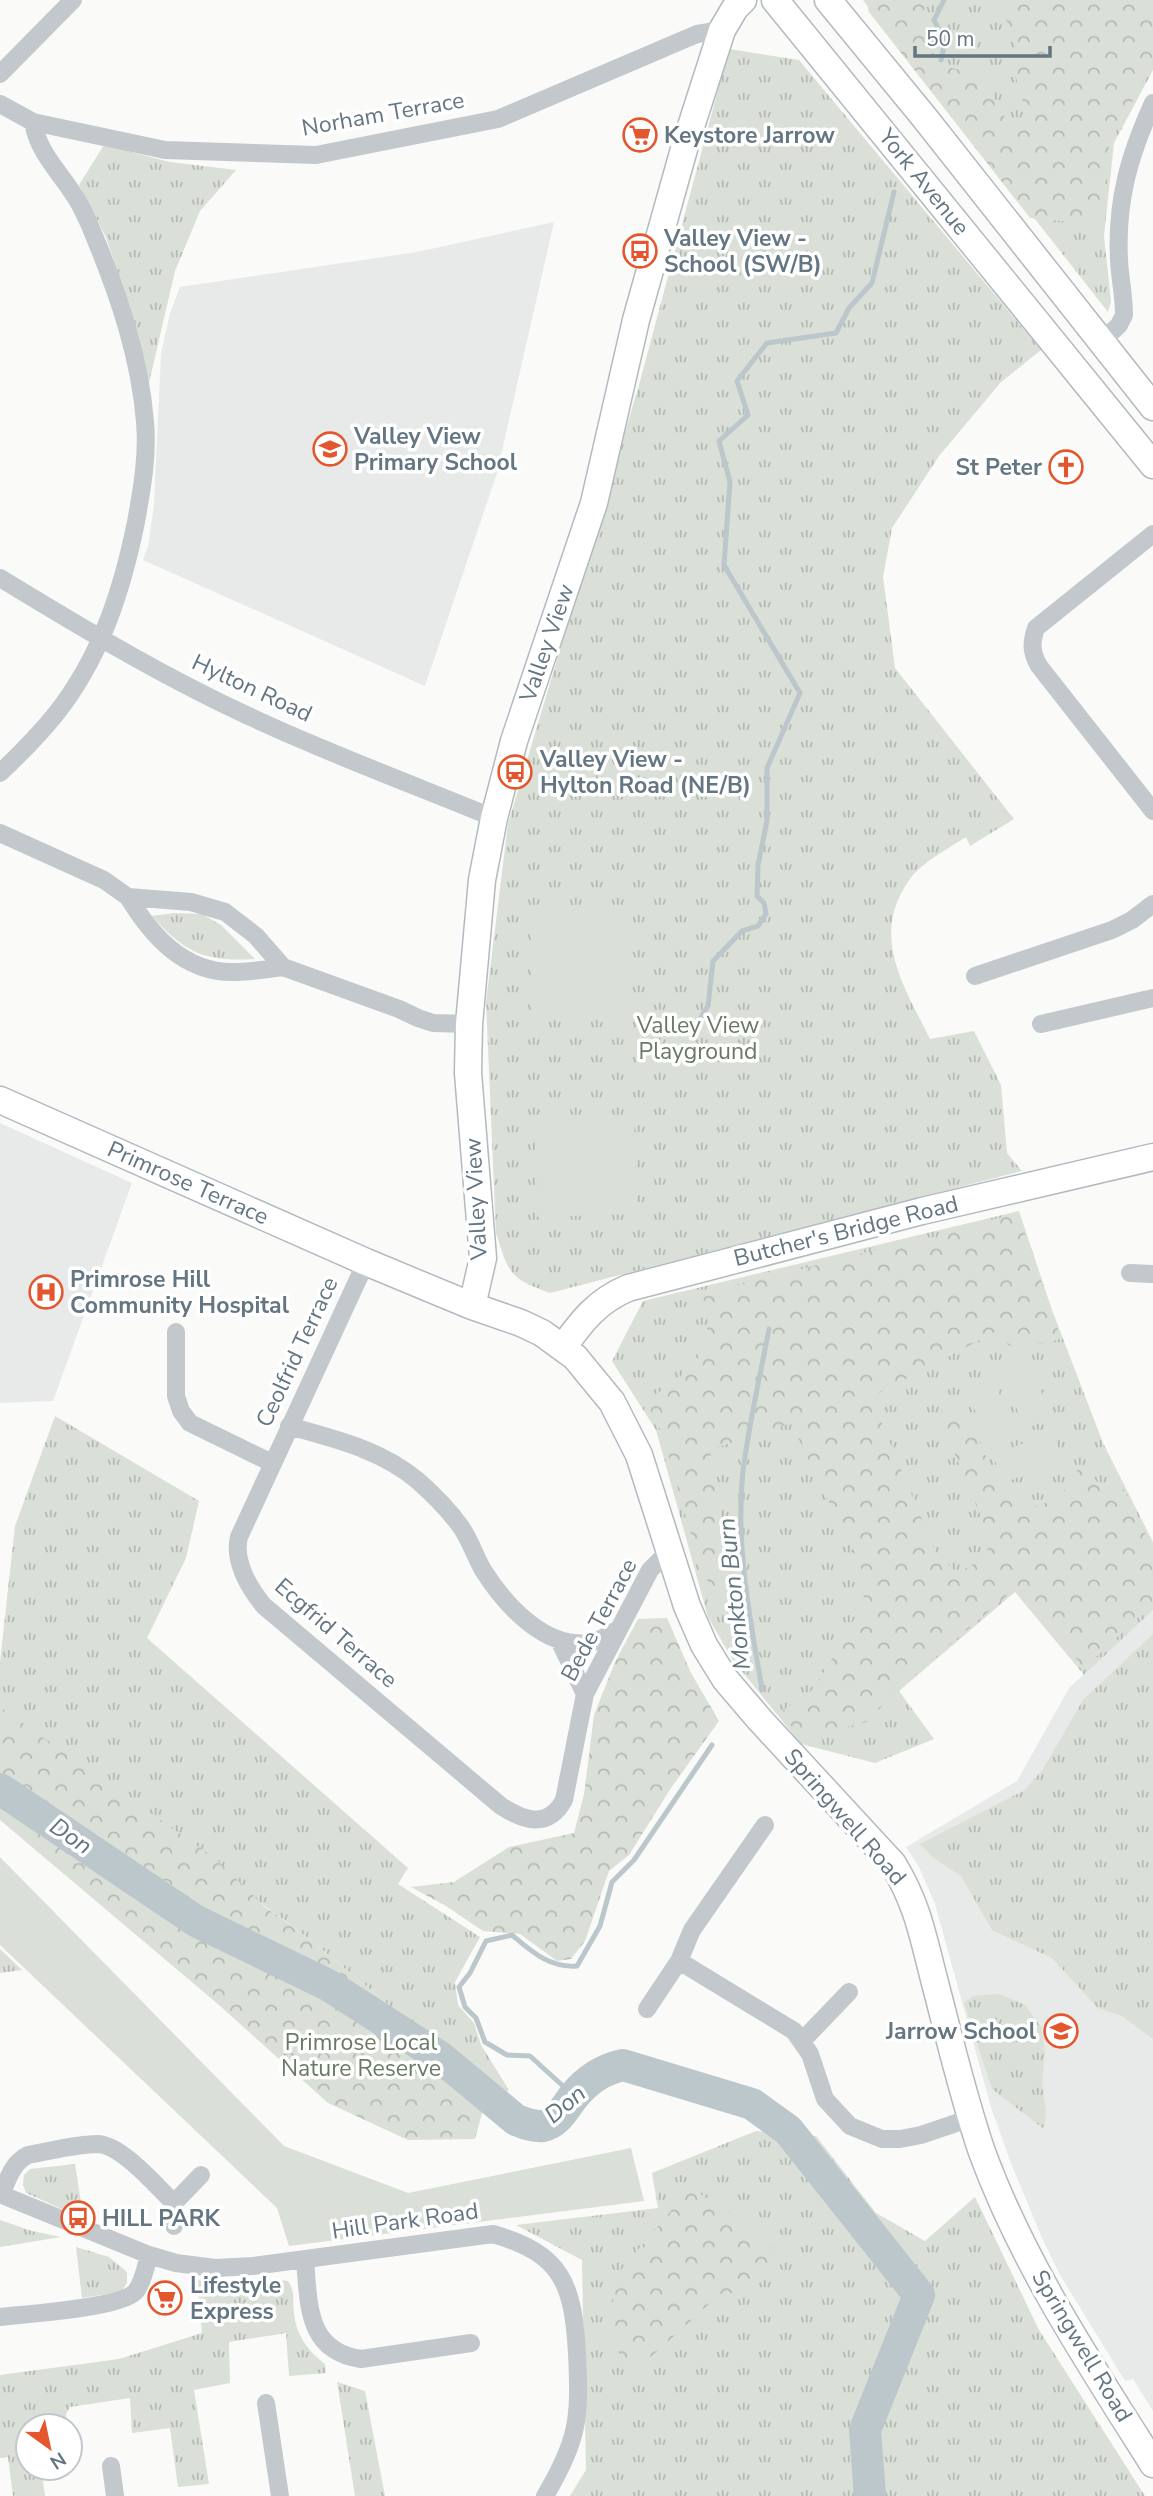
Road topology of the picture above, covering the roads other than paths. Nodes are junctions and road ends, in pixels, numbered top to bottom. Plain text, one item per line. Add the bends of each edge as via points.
1 (73, 0) edge
2 (743, 0) edge
3 (775, 0) edge
4 (828, 0) edge
5 (722, 30) junction
6 (0, 74) edge
7 (1153, 103) edge
8 (0, 104) edge
9 (33, 122) junction
10 (1100, 343) junction
11 (1071, 366) junction
12 (1153, 407) edge
13 (1153, 465) edge
14 (1153, 534) edge
15 (0, 578) edge
16 (101, 640) junction
17 (0, 773) edge
18 (1153, 811) edge
19 (494, 818) junction
20 (0, 833) edge
21 (128, 897) junction
22 (1153, 904) edge
23 (283, 967) junction
24 (975, 976) dead end
25 (1153, 998) edge
26 (469, 1024) junction
27 (1041, 1024) dead end
28 (0, 1100) edge
29 (1153, 1157) edge
30 (371, 1264) junction
31 (1153, 1272) edge
32 (1130, 1273) dead end
33 (1153, 1289) edge
34 (472, 1306) junction
35 (176, 1332) dead end
36 (563, 1347) junction
37 (289, 1426) junction
38 (271, 1463) junction
39 (669, 1551) junction
40 (617, 1630) junction
41 (559, 1640) junction
42 (585, 1694) junction
43 (494, 1801) joint
44 (765, 1825) dead end
45 (678, 1961) junction
46 (849, 1992) dead end
47 (647, 2010) dead end
48 (802, 2041) junction
49 (971, 2118) junction
50 (201, 2175) dead end
51 (1, 2195) edge
52 (174, 2203) junction
53 (174, 2226) dead end
54 (149, 2255) junction
55 (305, 2260) junction
56 (0, 2317) edge
57 (471, 2343) dead end
58 (266, 2403) dead end
59 (1153, 2464) edge
60 (111, 2466) dead end
61 (115, 2496) edge
62 (280, 2496) edge
63 (545, 2496) edge

1 - 6 street
2 - 5 street, Valley View
3 - 11 street, York Avenue
4 - 10 street, York Avenue
5 - 9 street, Norham Terrace via 697,34 498,119 316,155 165,150
5 - 19 street, Valley View via 657,241 594,503 514,741
7 - 10 street via 1125,176 1119,234 1124,315
8 - 9 street, Norham Terrace
9 - 16 street via 45,154 73,193 96,238 131,341 142,396 146,454 139,508 122,583
10 - 11 street
10 - 12 street, York Avenue
11 - 13 street, York Avenue
14 - 18 street via 1036,628 1031,642 1033,655
15 - 16 street, Hylton Road
16 - 17 street via 55,715
16 - 19 street, Hylton Road via 211,698
19 - 26 street, Valley View via 482,880
20 - 21 street via 104,880
21 - 23 street via 191,902 225,912 256,936
21 - 23 street via 161,943 201,968 232,972
22 - 24 street via 1112,930
23 - 26 street via 433,1023
25 - 27 street
26 - 34 street, Valley View via 468,1073 483,1258
28 - 30 street, Primrose Terrace
29 - 36 street, Butcher's Bridge Road via 922,1211 628,1288 593,1309
30 - 34 street, Primrose Terrace
30 - 37 street, Ceolfrid Terrace
31 - 32 street
31 - 33 street
34 - 36 street, Springwell Road via 531,1328
35 - 38 street via 176,1396 181,1411 190,1423
36 - 39 street, Springwell Road via 604,1389 621,1418 652,1490
37 - 38 street, Ceolfrid Terrace
37 - 41 street via 364,1448 415,1478 462,1529 482,1569 510,1604 550,1638
38 - 43 street, Ecgfrid Terrace via 237,1545 256,1597
39 - 40 street, Bede Terrace via 650,1570
39 - 49 street, Springwell Road via 687,1606 725,1679 892,1864 909,1890
40 - 41 street via 594,1642
40 - 42 street, Bede Terrace
41 - 42 street
42 - 43 street, Bede Terrace via 559,1809 534,1820
44 - 45 street via 692,1930
45 - 47 street
45 - 48 street via 780,2022
46 - 48 street
48 - 49 street via 825,2099 864,2134 900,2140
49 - 59 street, Springwell Road via 1007,2211 1039,2276
50 - 52 street
51 - 52 street via 20,2159 100,2144 125,2156
51 - 54 street, Hill Park Road
52 - 53 street
54 - 55 street, Hill Park Road via 215,2268
54 - 56 street via 138,2289 129,2298
55 - 57 street, Hill Park Road via 312,2320 320,2337 347,2357 361,2359
55 - 63 street, Hill Park Road via 494,2234 535,2250 551,2264 563,2280 575,2318 580,2406 570,2452
58 - 62 street
60 - 61 street

